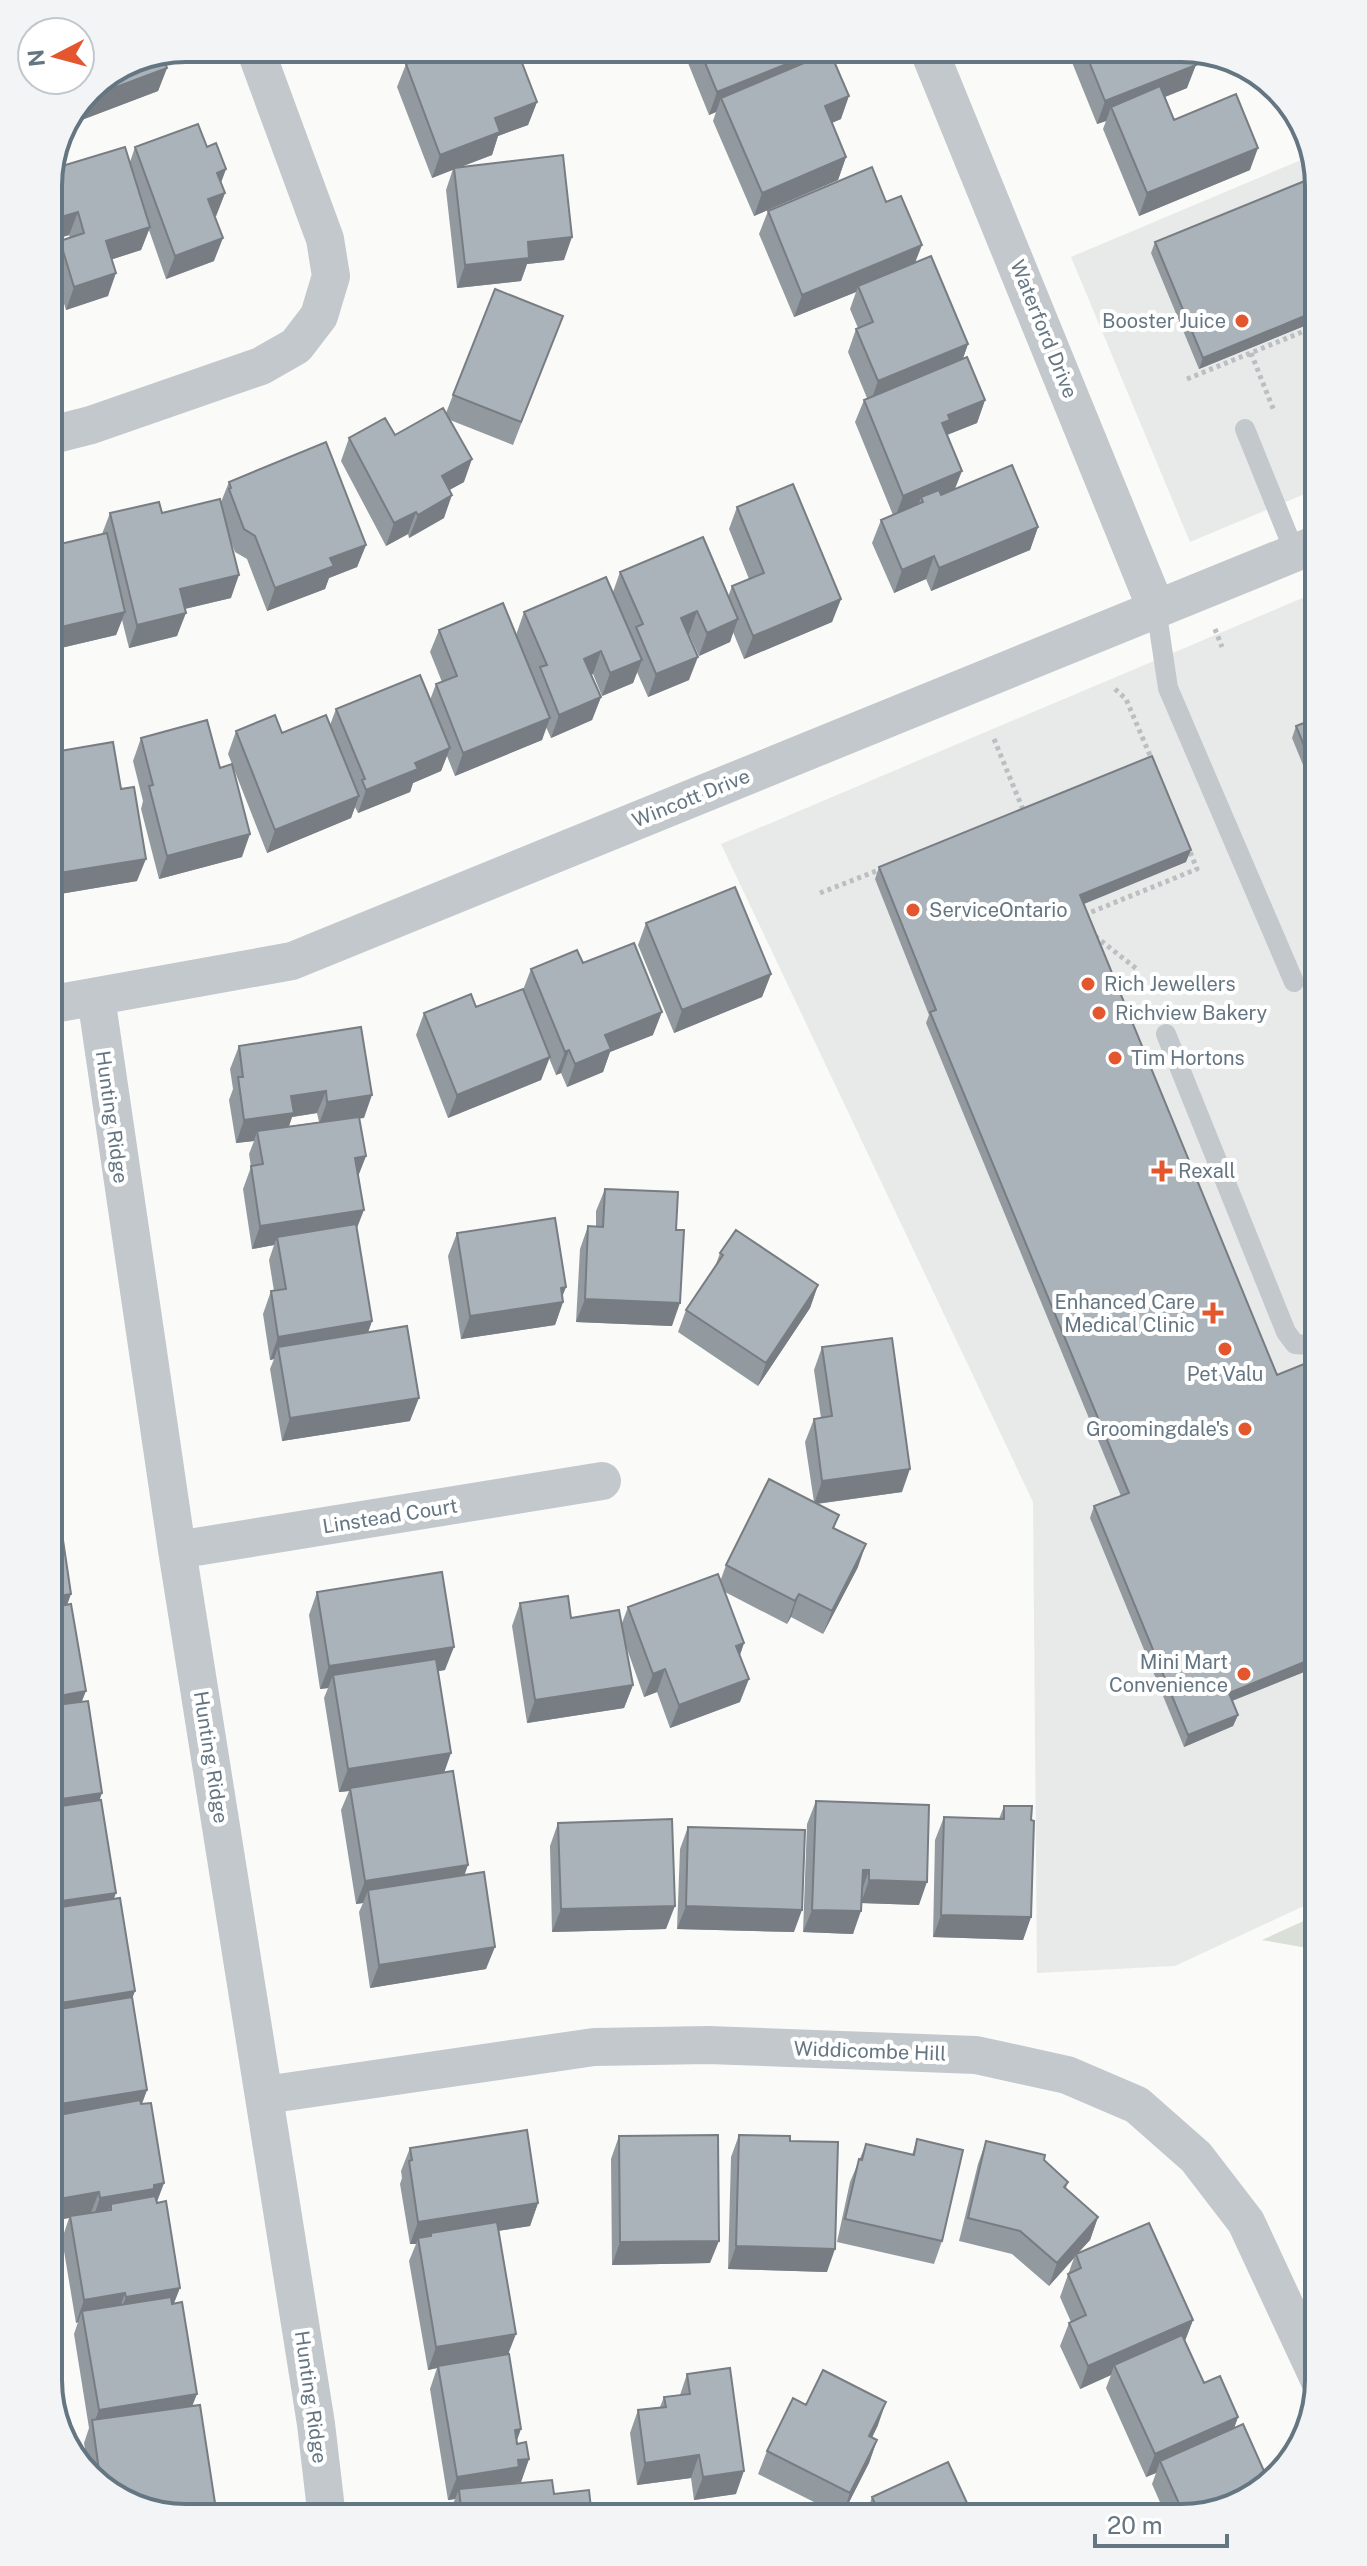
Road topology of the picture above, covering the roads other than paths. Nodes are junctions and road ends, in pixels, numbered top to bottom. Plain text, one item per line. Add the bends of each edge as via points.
1 (260, 62) edge
2 (933, 62) edge
3 (1245, 429) dead end
4 (62, 432) edge
5 (1305, 544) edge
6 (1305, 549) edge
7 (1156, 608) junction
8 (1294, 982) dead end
9 (96, 997) junction
10 (62, 1003) edge
11 (1166, 1034) dead end
12 (1305, 1344) edge
13 (602, 1481) dead end
14 (177, 1550) junction
15 (265, 2095) junction
16 (1305, 2337) edge
17 (325, 2504) edge

1 - 4 street via 325,239 331,276 319,316 296,346 261,366
2 - 7 street, Waterford Drive
3 - 5 lane
6 - 7 street, Wincott Drive
7 - 8 lane via 1168,688
7 - 9 street, Wincott Drive via 292,961
9 - 10 street, Wincott Drive
9 - 14 street, Hunting Ridge
11 - 12 lane via 1286,1332 1295,1344
13 - 14 street, Linstead Court
14 - 15 street, Hunting Ridge
15 - 16 street, Widdicombe Hill via 594,2047 708,2045 976,2055 1067,2075 1137,2105 1196,2157 1246,2222
15 - 17 street, Hunting Ridge

